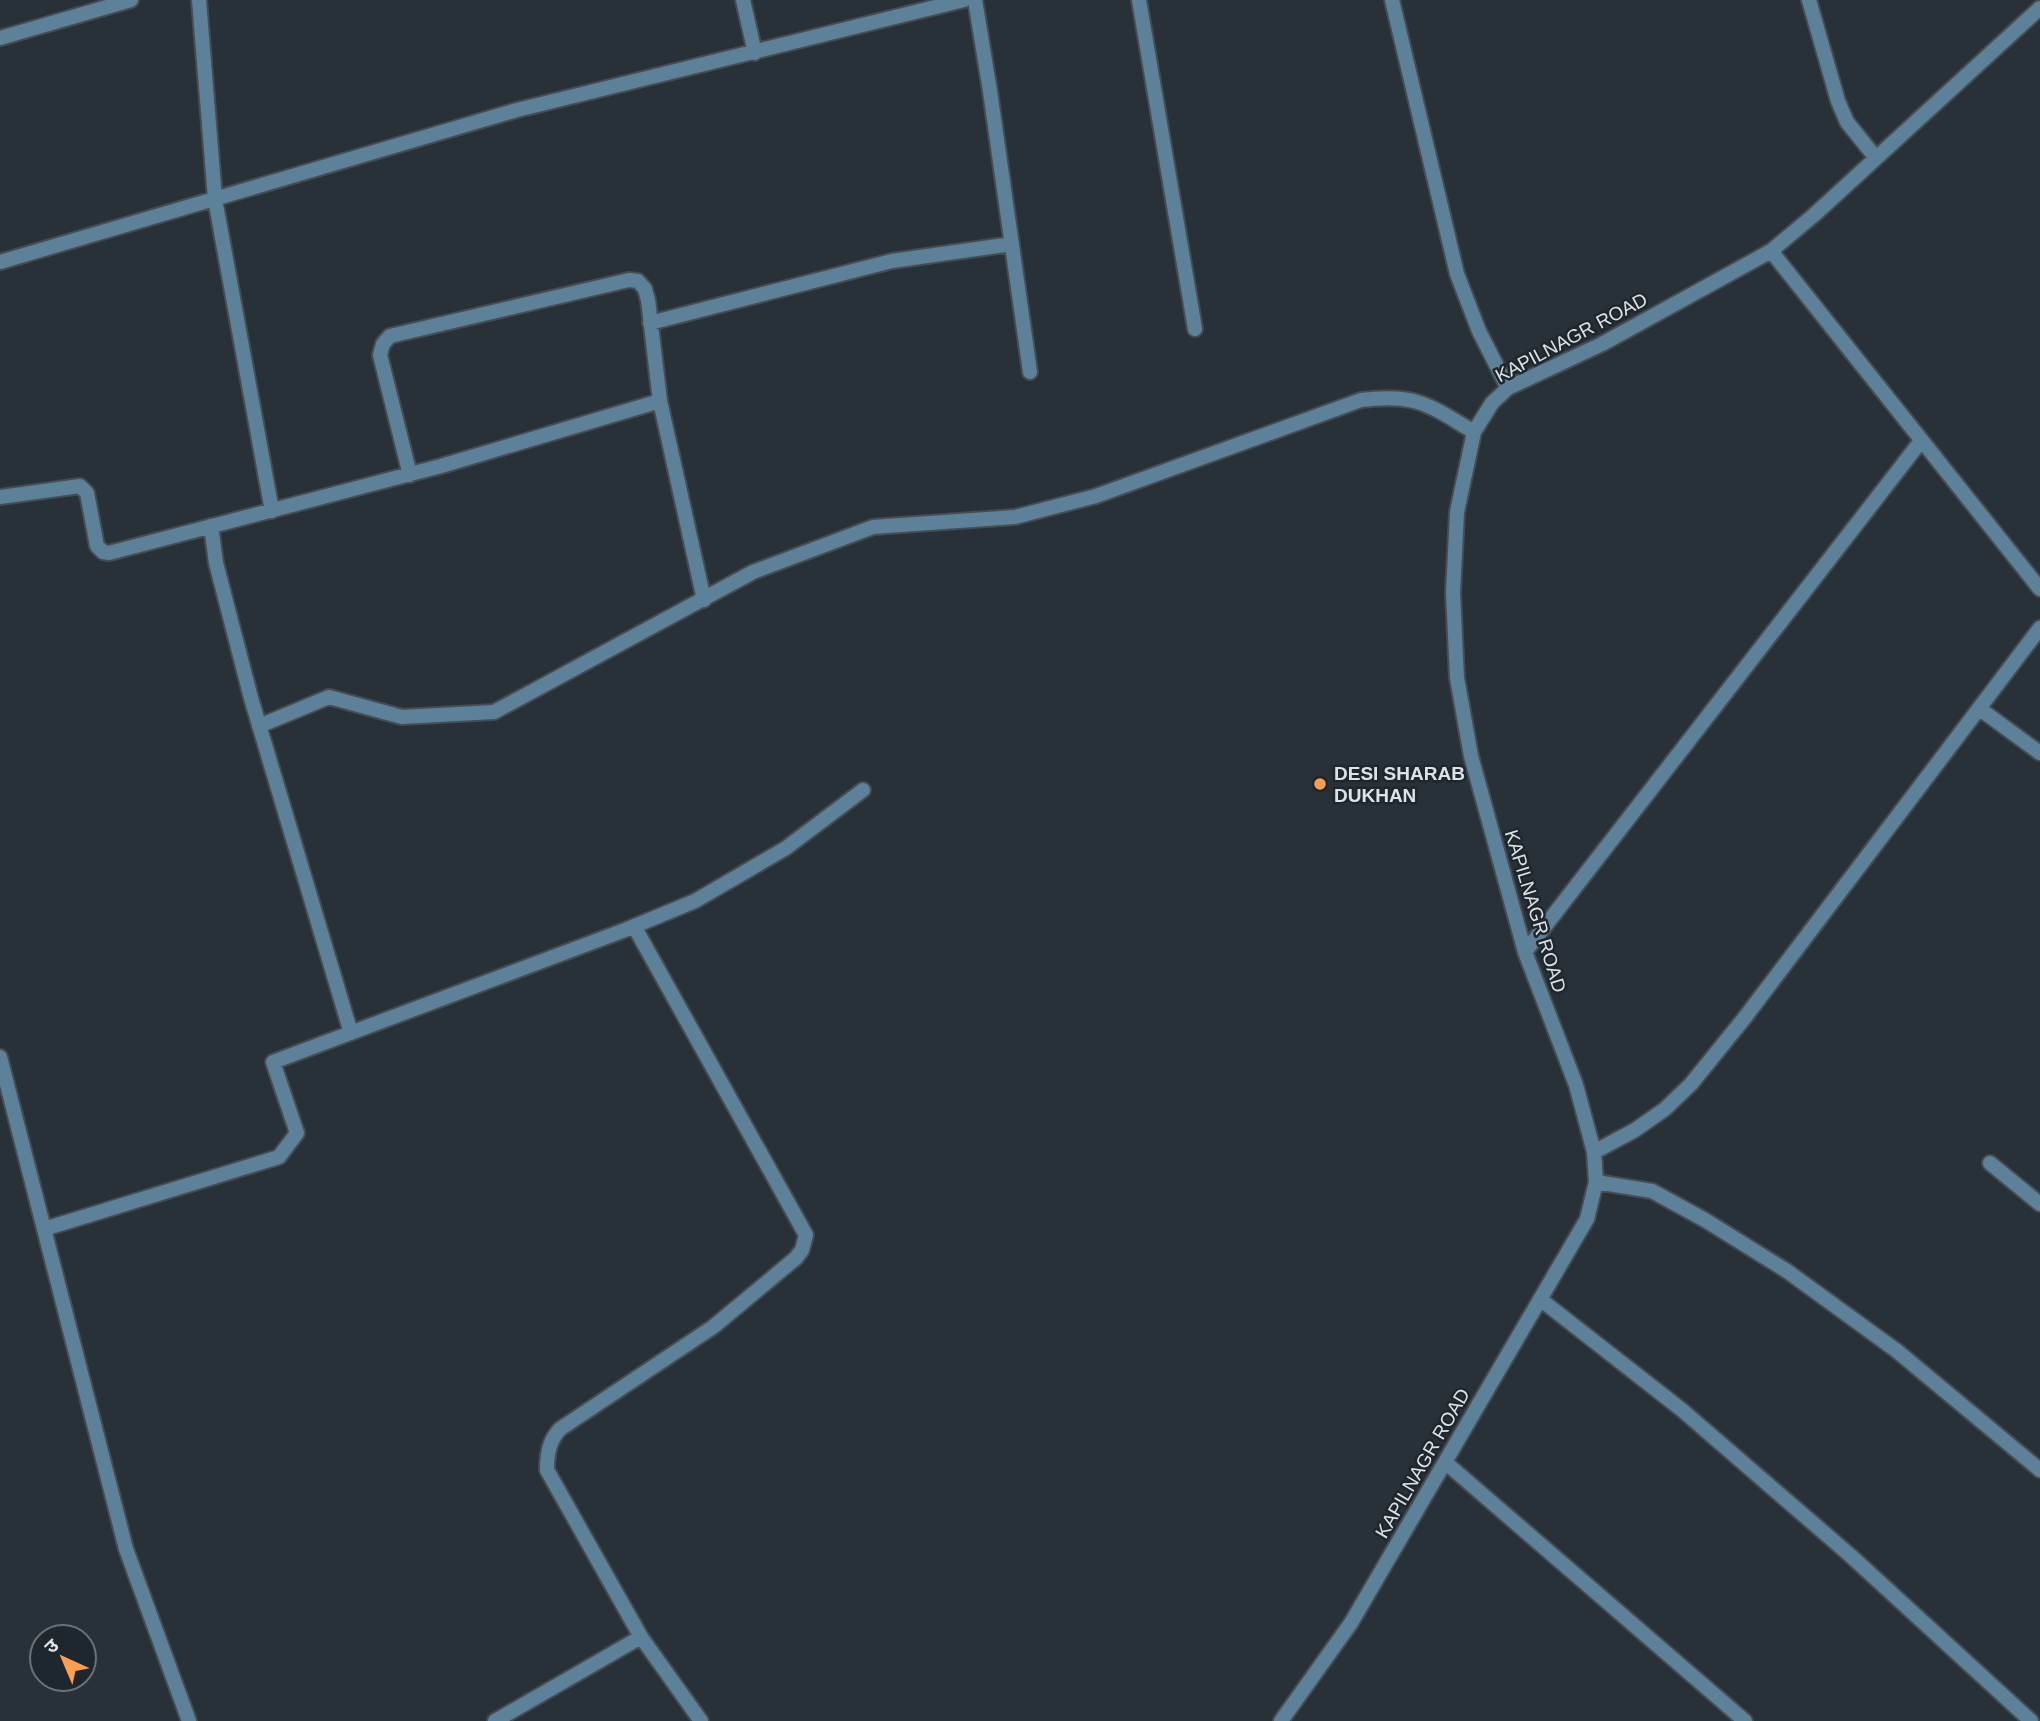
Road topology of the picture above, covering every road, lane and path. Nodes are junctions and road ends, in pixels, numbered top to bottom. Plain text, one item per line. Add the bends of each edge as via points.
1 (131, 0) edge
2 (199, 0) edge
3 (743, 0) edge
4 (964, 0) edge
5 (975, 0) edge
6 (1139, 0) edge
7 (1392, 0) edge
8 (1809, 0) edge
9 (2040, 8) edge
10 (0, 38) edge
11 (755, 53) junction
12 (1876, 158) junction
13 (215, 199) junction
14 (1012, 244) junction
15 (1771, 251) junction
16 (0, 262) edge
17 (650, 323) junction
18 (1195, 329) dead end
19 (1030, 372) dead end
20 (1508, 388) junction
21 (660, 401) junction
22 (1474, 432) junction
23 (1921, 441) junction
24 (410, 475) junction
25 (0, 497) edge
26 (272, 510) junction
27 (211, 526) junction
28 (2040, 589) edge
29 (704, 600) junction
30 (2040, 628) edge
31 (1980, 709) junction
32 (259, 726) junction
33 (2040, 753) edge
34 (863, 790) dead end
35 (634, 926) junction
36 (1525, 952) junction
37 (351, 1033) junction
38 (0, 1057) edge
39 (1594, 1152) junction
40 (1990, 1163) dead end
41 (1596, 1182) junction
42 (2040, 1204) edge
43 (44, 1229) junction
44 (1540, 1299) junction
45 (1445, 1462) junction
46 (2040, 1470) edge
47 (641, 1637) junction
48 (190, 1721) edge
49 (495, 1721) edge
50 (701, 1721) edge
51 (1281, 1721) edge
52 (1745, 1721) edge
53 (2031, 1721) edge

1 - 10 street
2 - 13 street
3 - 11 street
4 - 11 street
5 - 14 street
6 - 18 street
7 - 20 street via 1457,274
8 - 12 street via 1838,101 1847,122
9 - 12 street, KAPILNAGR ROAD
11 - 13 street via 517,110
12 - 15 street, KAPILNAGR ROAD
13 - 16 street
13 - 26 street
14 - 17 street via 892,261
14 - 19 street
15 - 20 street, KAPILNAGR ROAD via 1602,344
15 - 23 street
17 - 21 street
17 - 24 street via 645,289 638,281 629,280 390,336 380,355
20 - 22 street, KAPILNAGR ROAD
21 - 24 street
21 - 29 street
22 - 29 street via 1410,399 1361,400 1096,496 1015,517 873,527 753,572
22 - 36 street, KAPILNAGR ROAD via 1457,512 1453,593 1457,678 1471,756
23 - 28 street
23 - 36 street
24 - 26 street
25 - 27 street via 80,486 88,493 97,546 109,553
26 - 27 street
27 - 32 street via 216,563
29 - 32 street via 494,712 402,717 329,697
30 - 31 street
31 - 33 street
31 - 39 street via 1691,1084 1665,1109
32 - 37 street
34 - 35 street via 786,848 695,901
35 - 37 street
35 - 47 street via 806,1235 796,1258 713,1327 560,1429 549,1446 547,1471
36 - 39 street, KAPILNAGR ROAD via 1576,1085
37 - 43 street via 273,1062 297,1133 279,1157
38 - 43 street
39 - 41 street, KAPILNAGR ROAD
40 - 42 street
41 - 44 street, KAPILNAGR ROAD via 1587,1219
41 - 46 street via 1652,1191 1775,1264 1897,1351
43 - 48 street via 126,1549
44 - 45 street, KAPILNAGR ROAD
44 - 53 street via 1682,1410
45 - 51 street, KAPILNAGR ROAD via 1351,1623
45 - 52 street
47 - 49 street
47 - 50 street

